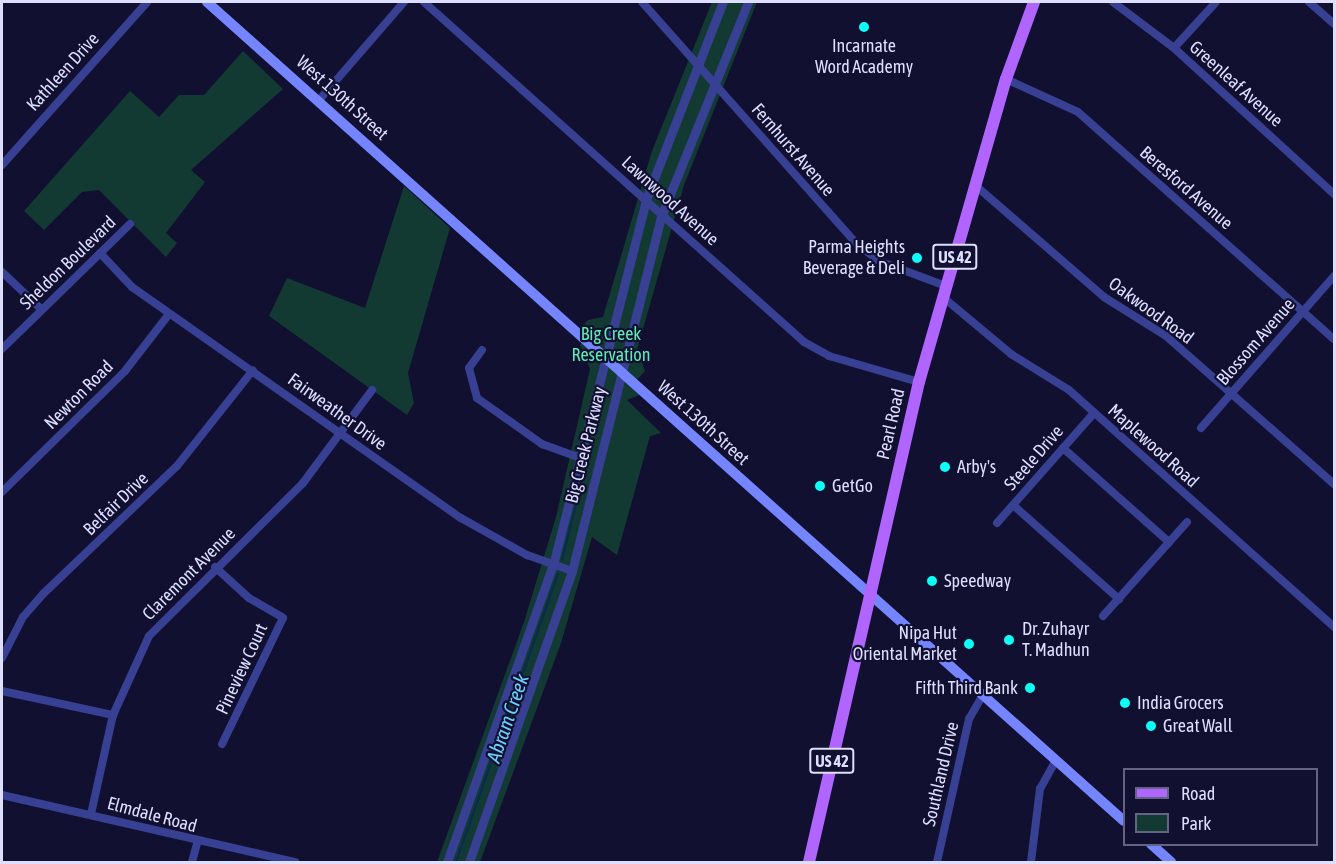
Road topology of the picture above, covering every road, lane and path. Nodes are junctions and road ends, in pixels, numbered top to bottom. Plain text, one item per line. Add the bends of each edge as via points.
1 (147, 2) edge
2 (207, 2) edge
3 (404, 2) edge
4 (424, 2) edge
5 (642, 2) edge
6 (723, 2) edge
7 (748, 2) edge
8 (1034, 2) edge
9 (1113, 2) edge
10 (1216, 2) edge
11 (1309, 2) edge
12 (1335, 24) edge
13 (1174, 48) junction
14 (695, 64) junction
15 (1006, 79) junction
16 (712, 82) junction
17 (320, 99) junction
18 (2, 165) edge
19 (976, 186) junction
20 (1335, 194) edge
21 (646, 199) junction
22 (662, 214) junction
23 (130, 224) dead end
24 (100, 253) junction
25 (2, 272) edge
26 (1335, 276) edge
27 (945, 292) junction
28 (41, 309) junction
29 (1303, 311) junction
30 (170, 314) junction
31 (1335, 339) edge
32 (2, 350) edge
33 (482, 350) dead end
34 (603, 355) junction
35 (253, 370) junction
36 (621, 372) junction
37 (919, 382) junction
38 (372, 390) dead end
39 (1232, 393) junction
40 (1094, 413) junction
41 (1201, 428) dead end
42 (342, 433) junction
43 (1064, 448) junction
44 (578, 457) junction
45 (1335, 484) edge
46 (2, 492) edge
47 (1013, 505) junction
48 (1187, 522) dead end
49 (997, 523) dead end
50 (1169, 542) junction
51 (553, 565) junction
52 (215, 567) junction
53 (572, 571) junction
54 (870, 594) junction
55 (1119, 599) junction
56 (1103, 616) dead end
57 (1335, 627) edge
58 (2, 658) edge
59 (2, 691) edge
60 (983, 695) junction
61 (112, 715) junction
62 (222, 744) dead end
63 (1056, 760) junction
64 (2, 795) edge
65 (91, 814) junction
66 (1123, 819) edge
67 (197, 843) junction
68 (1153, 846) edge
69 (192, 862) edge
70 (295, 862) edge
71 (447, 862) edge
72 (469, 862) edge
73 (809, 862) edge
74 (937, 862) edge
75 (1031, 862) edge
76 (1172, 862) edge

1 - 18 street, Kathleen Drive
2 - 17 main road, West 130th Street
3 - 17 street
4 - 21 street, Lawnwood Avenue
5 - 14 street, Fernhurst Avenue
6 - 14 street, Big Creek Parkway
7 - 16 street, Big Creek Parkway
8 - 15 main road, Pearl Road / US 42
9 - 13 street, Greenleaf Avenue
10 - 13 street
11 - 12 street
13 - 20 street, Greenleaf Avenue
14 - 16 street, Fernhurst Avenue
14 - 21 street, Big Creek Parkway
15 - 19 main road, Pearl Road / US 42
15 - 29 street, Beresford Avenue via 1078,112
16 - 22 street, Big Creek Parkway
16 - 27 street, Fernhurst Avenue via 858,245 879,261
17 - 34 main road, West 130th Street
19 - 27 main road, Pearl Road / US 42
19 - 39 street, Oakwood Road via 1104,297 1166,336
21 - 22 street, Lawnwood Avenue
21 - 34 street, Big Creek Parkway
22 - 36 street, Big Creek Parkway
22 - 37 street, Lawnwood Avenue via 804,342 829,356
23 - 24 street, Sheldon Boulevard
24 - 28 street, Sheldon Boulevard
24 - 30 street, Fairweather Drive
25 - 28 street
26 - 29 street, Blossom Avenue
27 - 37 main road, Pearl Road / US 42
27 - 40 street, Maplewood Road
28 - 32 street, Sheldon Boulevard
29 - 31 street, Beresford Avenue
29 - 39 street, Blossom Avenue
30 - 35 street, Fairweather Drive
30 - 46 street, Newton Road via 125,371
33 - 44 street via 470,368 477,398 542,444
34 - 36 main road, West 130th Street
34 - 44 street, Big Creek Parkway
35 - 42 street, Fairweather Drive
35 - 58 street, Belfair Drive via 177,466 43,594 23,617
36 - 53 street, Big Creek Parkway
36 - 54 main road, West 130th Street
37 - 54 main road, Pearl Road / US 42
38 - 42 street, Claremont Avenue
39 - 41 street, Blossom Avenue
39 - 45 street, Oakwood Road
40 - 43 street, Steele Drive
40 - 57 street, Maplewood Road
42 - 51 street, Fairweather Drive via 460,518
42 - 52 street, Claremont Avenue via 303,483
43 - 47 street, Steele Drive
43 - 50 street
44 - 51 street, Big Creek Parkway
47 - 49 street, Steele Drive
47 - 55 street
48 - 50 street
50 - 55 street
51 - 53 street, Fairweather Drive
51 - 71 street, Big Creek Parkway
52 - 61 street, Claremont Avenue via 149,636
52 - 62 street, Pineview Court via 249,598 283,618
53 - 72 street, Big Creek Parkway
54 - 60 main road, West 130th Street
54 - 73 main road, Pearl Road / US 42
55 - 56 street
59 - 61 street
60 - 63 main road, West 130th Street
60 - 74 street, Southland Drive via 969,719
61 - 65 street, Claremont Avenue
63 - 66 main road, West 130th Street
63 - 75 street via 1040,789
64 - 65 street, Elmdale Road
65 - 67 street, Elmdale Road
67 - 69 street
67 - 70 street, Elmdale Road
68 - 76 main road

